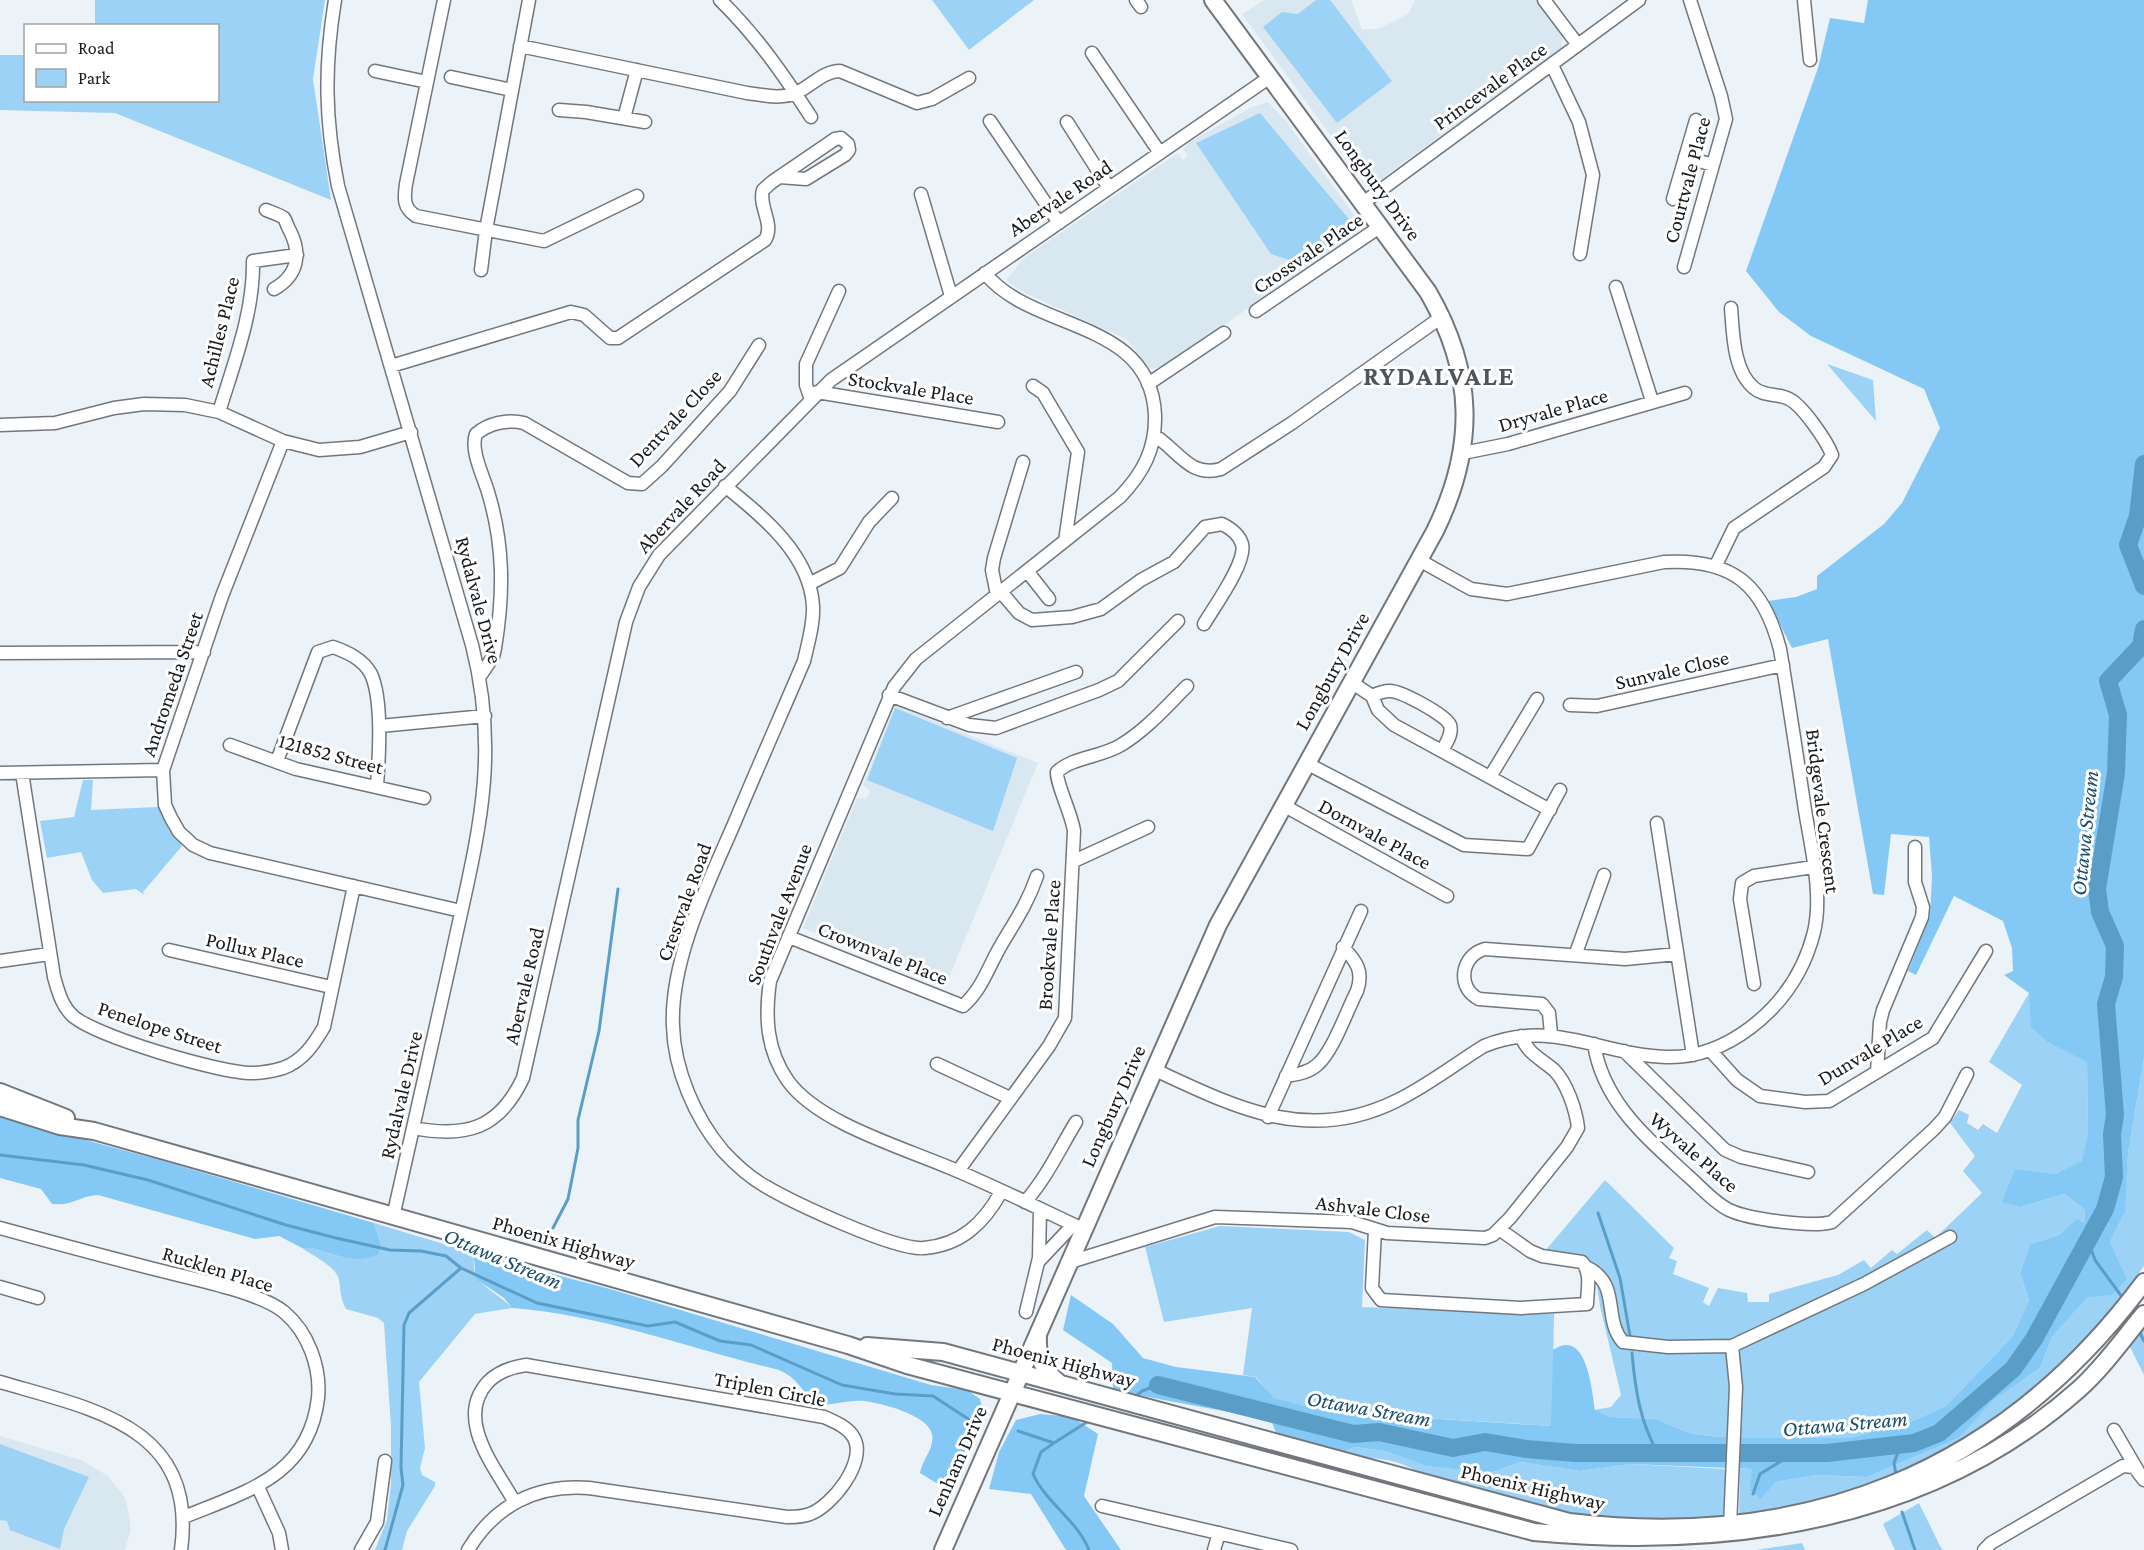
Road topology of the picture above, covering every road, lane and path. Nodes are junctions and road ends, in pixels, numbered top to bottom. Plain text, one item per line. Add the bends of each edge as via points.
1 (335, 0) edge
2 (444, 0) edge
3 (529, 0) edge
4 (720, 0) edge
5 (1213, 0) edge
6 (1544, 0) edge
7 (1639, 0) edge
8 (1690, 0) edge
9 (1804, 0) edge
10 (1578, 45) junction
11 (520, 46) junction
12 (1092, 53) dead end
13 (1810, 60) dead end
14 (1551, 65) junction
15 (636, 70) junction
16 (375, 72) dead end
17 (784, 76) junction
18 (451, 77) dead end
19 (1270, 77) junction
20 (969, 78) dead end
21 (427, 82) junction
22 (512, 90) junction
23 (796, 93) junction
24 (777, 97) junction
25 (559, 110) dead end
26 (812, 117) dead end
27 (624, 118) junction
28 (1696, 120) dead end
29 (645, 122) dead end
30 (990, 122) dead end
31 (1066, 122) dead end
32 (1160, 153) junction
33 (1685, 157) junction
34 (1713, 165) junction
35 (779, 177) junction
36 (1110, 188) junction
37 (921, 194) dead end
38 (637, 196) dead end
39 (1673, 199) dead end
40 (1363, 203) junction
41 (266, 210) dead end
42 (1059, 222) junction
43 (1381, 226) junction
44 (486, 230) junction
45 (1581, 254) dead end
46 (297, 255) junction
47 (1684, 267) dead end
48 (481, 270) dead end
49 (985, 273) junction
50 (1616, 287) dead end
51 (274, 289) dead end
52 (840, 291) dead end
53 (951, 296) junction
54 (1731, 308) dead end
55 (1256, 312) dead end
56 (1443, 316) junction
57 (1224, 333) dead end
58 (759, 345) dead end
59 (392, 366) junction
60 (1148, 384) junction
61 (1032, 386) dead end
62 (1685, 393) dead end
63 (814, 396) junction
64 (1652, 402) junction
65 (219, 412) junction
66 (998, 422) dead end
67 (0, 425) edge
68 (411, 432) junction
69 (1154, 435) junction
70 (283, 441) junction
71 (1463, 453) junction
72 (1023, 462) dead end
73 (725, 486) junction
74 (892, 498) dead end
75 (1065, 541) junction
76 (1419, 560) junction
77 (1716, 565) junction
78 (1027, 571) junction
79 (809, 584) junction
80 (999, 594) junction
81 (1049, 598) dead end
82 (1178, 621) dead end
83 (1204, 624) dead end
84 (204, 652) junction
85 (0, 653) edge
86 (1783, 665) junction
87 (1076, 672) dead end
88 (480, 676) junction
89 (1351, 682) junction
90 (1187, 686) dead end
91 (889, 695) junction
92 (1372, 696) junction
93 (1537, 699) dead end
94 (1570, 705) dead end
95 (485, 716) junction
96 (947, 718) junction
97 (380, 726) junction
98 (230, 745) dead end
99 (1442, 751) junction
100 (277, 761) junction
101 (1306, 763) junction
102 (163, 770) junction
103 (0, 773) edge
104 (22, 773) junction
105 (1490, 777) junction
106 (377, 786) junction
107 (1560, 790) dead end
108 (424, 798) dead end
109 (1283, 805) junction
110 (1550, 810) junction
111 (1657, 822) dead end
112 (1148, 827) dead end
113 (1915, 847) dead end
114 (1074, 861) junction
115 (1813, 867) junction
116 (1604, 875) dead end
117 (1037, 876) dead end
118 (354, 886) junction
119 (1447, 896) dead end
120 (461, 911) junction
121 (1361, 911) dead end
122 (789, 937) junction
123 (1343, 947) junction
124 (169, 950) dead end
125 (1986, 951) dead end
126 (1576, 953) junction
127 (49, 954) junction
128 (1677, 954) junction
129 (0, 961) edge
130 (1754, 984) dead end
131 (331, 987) junction
132 (1551, 1034) junction
133 (1521, 1036) junction
134 (1594, 1044) junction
135 (1710, 1050) junction
136 (1624, 1051) junction
137 (1693, 1054) junction
138 (937, 1064) dead end
139 (1153, 1069) junction
140 (1877, 1072) junction
141 (1967, 1074) dead end
142 (1286, 1076) junction
143 (0, 1092) edge
144 (1010, 1098) junction
145 (0, 1107) edge
146 (1268, 1117) junction
147 (1076, 1122) dead end
148 (413, 1128) junction
149 (94, 1131) junction
150 (958, 1171) junction
151 (1808, 1172) dead end
152 (1001, 1192) junction
153 (1025, 1202) junction
154 (1040, 1209) junction
155 (393, 1217) junction
156 (1078, 1227) junction
157 (0, 1228) edge
158 (1499, 1229) junction
159 (1375, 1230) junction
160 (1950, 1237) dead end
161 (1038, 1262) junction
162 (1067, 1263) junction
163 (1586, 1267) junction
164 (2144, 1282) edge
165 (0, 1287) edge
166 (38, 1298) dead end
167 (1026, 1312) dead end
168 (2144, 1314) edge
169 (1038, 1332) junction
170 (848, 1346) junction
171 (1732, 1346) junction
172 (1020, 1374) junction
173 (0, 1382) edge
174 (1062, 1386) junction
175 (1012, 1391) junction
176 (2114, 1430) dead end
177 (385, 1461) dead end
178 (2141, 1476) edge
179 (258, 1487) junction
180 (514, 1501) junction
181 (1102, 1506) dead end
182 (184, 1517) junction
183 (1730, 1526) junction
184 (1219, 1533) junction
185 (181, 1550) edge
186 (282, 1550) edge
187 (361, 1550) edge
188 (468, 1550) edge
189 (943, 1550) edge
190 (1214, 1550) edge
191 (1291, 1550) edge
192 (1984, 1550) edge

1 - 59 street, Rydalvale Drive via 326,60 330,145 338,186
2 - 21 street
3 - 11 street
4 - 17 street via 747,26
5 - 19 main road, Longbury Drive
6 - 10 street
7 - 10 street, Princevale Place
8 - 34 street, Courtvale Place via 1725,110 1724,129
9 - 13 street
10 - 14 street, Princevale Place
11 - 15 street
11 - 22 street
12 - 32 street
14 - 40 street, Princevale Place
14 - 45 street via 1580,122 1593,175
15 - 24 street
15 - 27 street
16 - 21 street
17 - 23 street
17 - 24 street
18 - 22 street
19 - 32 street, Abervale Road
19 - 40 main road, Longbury Drive
20 - 23 street via 917,104 840,71 827,74
21 - 44 street via 406,184 406,207 416,216
22 - 44 street
23 - 24 street
23 - 26 street
25 - 27 street
27 - 29 street
28 - 33 street
30 - 42 street
31 - 36 street
32 - 36 street, Abervale Road
33 - 34 street
33 - 39 street
34 - 47 street, Courtvale Place
35 - 35 street via 835,139 848,144 845,154 806,180
35 - 59 street via 761,196 769,229 765,240 618,338 610,338 584,315 571,312
36 - 42 street, Abervale Road
37 - 53 street
38 - 44 street via 544,241
40 - 43 main road, Longbury Drive
41 - 46 street via 283,218
42 - 49 street, Abervale Road
43 - 55 street, Crossvale Place
43 - 56 main road, Longbury Drive
44 - 48 street
46 - 51 street via 295,268 285,283
46 - 65 street, Achilles Place via 253,261 254,279 242,335
49 - 53 street, Abervale Road
49 - 60 street, Southvale Avenue via 1008,295 1110,341 1128,356
50 - 64 street
52 - 63 street via 806,364 804,375
53 - 63 street, Abervale Road via 847,368
54 - 77 street via 1737,352 1746,378 1762,392 1790,399 1832,454 1824,468 1734,528
56 - 69 street via 1221,469 1209,473 1194,469
56 - 71 main road, Longbury Drive via 1464,390
57 - 60 street
58 - 88 street, Dentvale Close via 730,391 642,484 628,483 524,423 494,424 476,434 476,450 497,527 502,574 495,648
59 - 68 street, Rydalvale Drive
60 - 69 street, Southvale Avenue via 1154,406
61 - 75 street via 1043,393 1078,452
62 - 64 street, Dryvale Place
63 - 66 street, Stockvale Place
63 - 73 street, Abervale Road
64 - 71 street, Dryvale Place via 1508,444
65 - 67 street via 185,405 144,404 55,423
65 - 70 street
68 - 70 street via 341,449 319,450
68 - 88 street, Rydalvale Drive
69 - 75 street, Southvale Avenue via 1145,466 1135,482
70 - 84 street, Andromeda Street
71 - 76 main road, Longbury Drive via 1451,499
72 - 80 street via 994,558 992,570
73 - 79 street, Crestvale Road via 776,533 798,559
73 - 148 street, Abervale Road via 659,555 630,606 543,998 517,1091 496,1116 464,1132
74 - 79 street via 869,522 840,568
75 - 78 street, Southvale Avenue
76 - 77 street, Bridgevale Crescent via 1471,589 1507,594 1664,562
76 - 89 main road, Longbury Drive
77 - 86 street, Bridgevale Crescent via 1747,584 1761,600 1773,621
78 - 80 street, Southvale Avenue
78 - 81 street
79 - 152 street, Crestvale Road via 812,630 804,661 686,943 673,1004 678,1060 709,1130 742,1169 764,1186 878,1238 922,1249 960,1239 992,1209
80 - 83 street via 1032,620 1072,617 1101,609 1174,562 1205,527 1222,524 1238,535 1241,560
80 - 91 street, Southvale Avenue via 916,659
82 - 96 street via 1125,675 1099,690 996,728
84 - 85 street
84 - 102 street, Andromeda Street
86 - 94 street, Sunvale Close via 1597,706
86 - 115 street, Bridgevale Crescent
87 - 96 street
88 - 95 street, Rydalvale Drive
89 - 92 street
89 - 101 main road, Longbury Drive
90 - 114 street, Brookvale Place via 1138,733 1112,750 1060,769 1056,776 1071,812
91 - 96 street
91 - 122 street, Southvale Avenue
92 - 99 street via 1383,716
92 - 99 street via 1384,691 1400,693 1446,718 1451,727
93 - 105 street
95 - 97 street
95 - 120 street, Rydalvale Drive via 484,800
97 - 100 street via 367,669 347,652 333,647 322,649
97 - 106 street
98 - 100 street, 121852 Street
99 - 105 street
100 - 106 street, 121852 Street via 296,770
101 - 109 main road, Longbury Drive
101 - 110 street via 1464,845 1528,849
102 - 104 street
102 - 118 street, Andromeda Street via 165,805 179,832 193,845 242,862
103 - 104 street
104 - 127 street, Penelope Street
105 - 110 street
106 - 108 street, 121852 Street
107 - 110 street
109 - 119 street, Dornvale Place
109 - 139 main road, Longbury Drive via 1218,925
111 - 128 street
112 - 114 street
113 - 140 street via 1922,917 1883,1010
114 - 144 street, Brookvale Place via 1065,1018 1058,1034
115 - 130 street via 1754,876 1742,883 1739,890
115 - 135 street, Bridgevale Crescent via 1815,929 1799,974 1766,1016
116 - 126 street
117 - 122 street, Crownvale Place via 1025,908 982,985 963,1006
118 - 120 street, Andromeda Street
118 - 131 street, Penelope Street
120 - 148 street, Rydalvale Drive
121 - 123 street
122 - 150 street, Southvale Avenue via 770,981 766,1020 775,1059 788,1081 823,1113
123 - 142 street
123 - 142 street via 1358,964 1357,991 1325,1056 1302,1074
124 - 131 street, Pollux Place
125 - 140 street, Dunvale Place via 1933,1038
126 - 128 street via 1634,959
126 - 132 street via 1485,949 1470,955 1466,962 1465,981 1473,996 1542,1004 1549,1013
127 - 129 street
127 - 131 street, Penelope Street via 62,1002 86,1025 232,1071 269,1071 297,1061 314,1045 324,1027
128 - 137 street
132 - 133 street, Bridgevale Crescent
132 - 134 street, Bridgevale Crescent
133 - 146 street, Bridgevale Crescent via 1484,1046 1421,1087 1376,1110 1316,1121
133 - 158 street via 1529,1052 1555,1072 1569,1098 1578,1128 1567,1147
134 - 136 street, Bridgevale Crescent
134 - 141 street, Wyvale Place via 1611,1093 1635,1128 1720,1204 1750,1217 1818,1224 1832,1222 1934,1129 1945,1117
135 - 137 street, Bridgevale Crescent
135 - 140 street, Dunvale Place via 1751,1090 1784,1100 1829,1101
136 - 137 street, Bridgevale Crescent via 1667,1057
136 - 151 street via 1725,1150
138 - 144 street
139 - 146 street, Bridgevale Crescent via 1225,1103
139 - 156 main road, Longbury Drive
142 - 146 street
143 - 149 main road, Phoenix Highway
144 - 150 street, Brookvale Place
145 - 149 main road, Phoenix Highway via 60,1126
147 - 153 street via 1052,1168
148 - 155 street, Rydalvale Drive
149 - 155 main road, Phoenix Highway
150 - 152 street, Southvale Avenue
152 - 153 street, Southvale Avenue
153 - 154 street, Southvale Avenue
154 - 156 street, Southvale Avenue
154 - 161 street
155 - 170 main road, Phoenix Highway
156 - 161 street
156 - 162 main road, Longbury Drive
157 - 179 street, Rucklen Place via 266,1302 283,1311 312,1354 317,1374 316,1414 300,1452
158 - 159 street, Ashvale Close via 1493,1235 1475,1239
158 - 163 street via 1530,1251 1575,1260
159 - 162 street, Ashvale Close via 1352,1222 1215,1216
159 - 163 street via 1372,1288 1381,1300 1521,1308 1587,1304
160 - 171 street via 1864,1284
161 - 167 street
162 - 169 main road, Longbury Drive
163 - 171 street via 1598,1273 1608,1288 1615,1330 1623,1342 1668,1347
164 - 183 main road, Phoenix Highway via 2069,1370 2005,1423 1958,1454 1897,1484 1840,1505 1770,1522
165 - 166 street
168 - 175 main road, Phoenix Highway via 2072,1395 2024,1434 1933,1489 1865,1517 1820,1530 1778,1540 1711,1548 1616,1547 1571,1541
169 - 172 main road, Longbury Drive
169 - 174 main road via 1038,1357 1047,1373
170 - 172 main road, Phoenix Highway via 943,1352
170 - 175 main road, Phoenix Highway
171 - 183 street via 1736,1387
172 - 174 main road, Phoenix Highway
172 - 175 main road, Longbury Drive
173 - 182 street via 108,1415 132,1428 168,1467
174 - 183 main road, Phoenix Highway via 1569,1522 1659,1531
175 - 189 main road, Lenham Drive
176 - 178 street
177 - 187 street via 377,1522
178 - 192 street via 2129,1466 2118,1469
179 - 182 street, Rucklen Place
179 - 186 street via 277,1527
180 - 180 street, Triplen Circle via 572,1486 799,1517 820,1509 839,1489 856,1462 857,1448 846,1429 824,1417 517,1366 492,1378 482,1389 474,1419 483,1446
180 - 188 street, Triplen Circle via 486,1525
181 - 184 street
182 - 185 street
184 - 190 street
184 - 191 street

